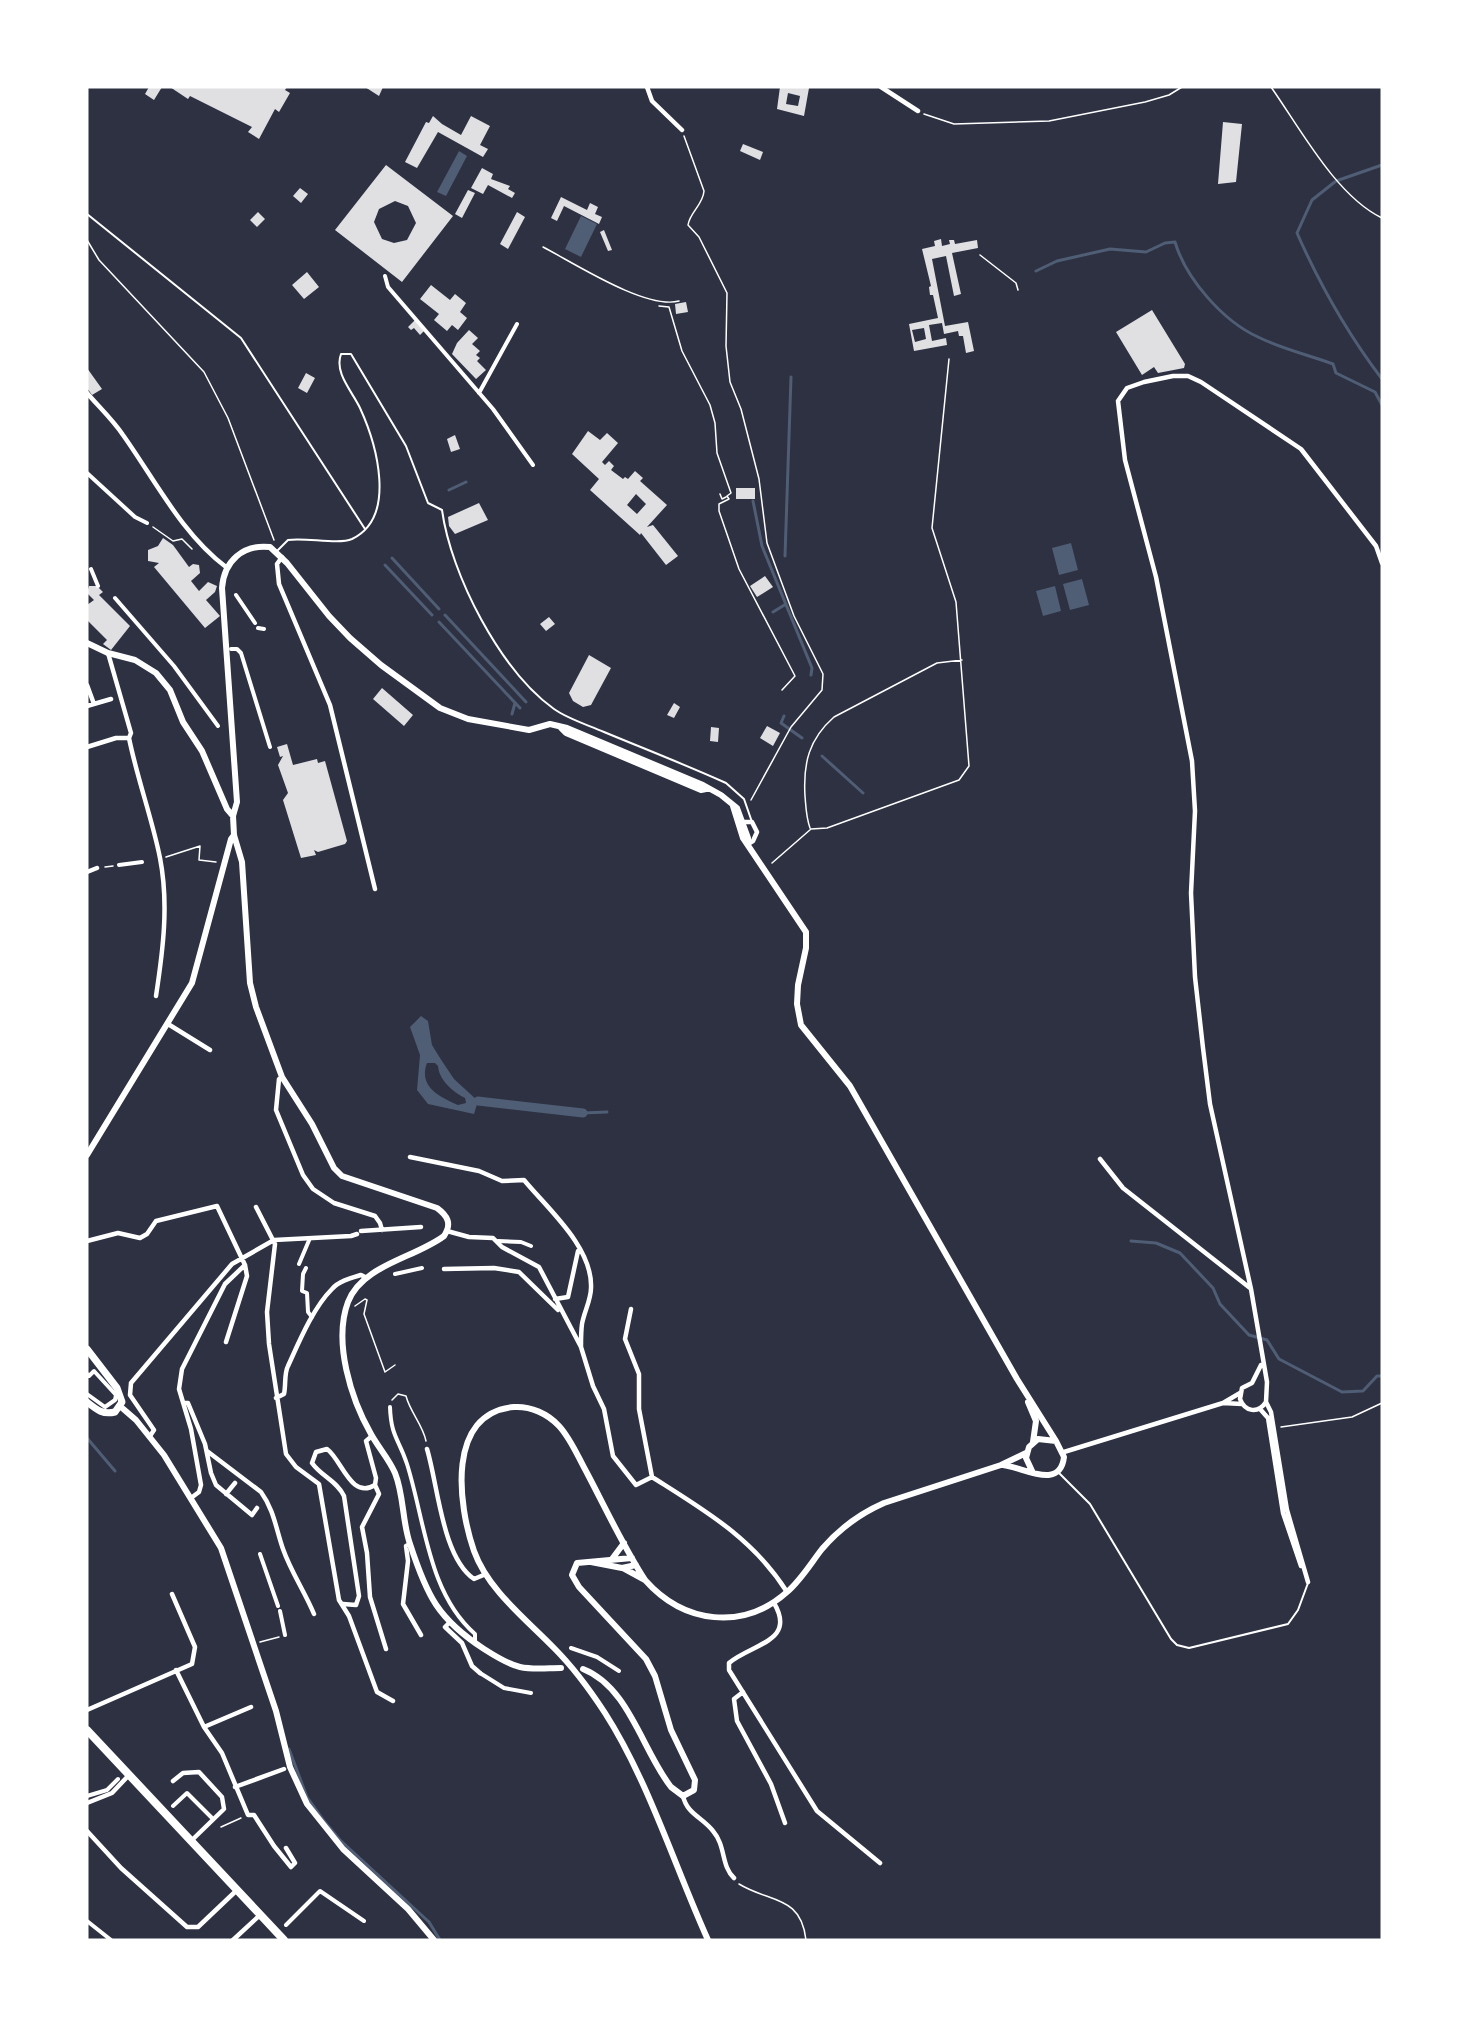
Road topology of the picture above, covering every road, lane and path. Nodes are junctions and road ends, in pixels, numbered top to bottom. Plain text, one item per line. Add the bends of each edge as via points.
1 (647, 87) edge
2 (880, 87) edge
3 (1182, 87) edge
4 (1271, 87) edge
5 (918, 111) joint
6 (682, 130) joint
7 (87, 214) edge
8 (1382, 218) edge
9 (87, 240) edge
10 (543, 247) dead end
11 (980, 255) dead end
12 (385, 276) dead end
13 (1018, 290) dead end
14 (679, 301) dead end
15 (659, 306) dead end
16 (517, 324) dead end
17 (950, 359) dead end
18 (87, 393) edge
19 (479, 393) junction
20 (533, 465) dead end
21 (87, 472) edge
22 (720, 494) dead end
23 (727, 496) junction
24 (147, 523) joint
25 (365, 529) junction
26 (192, 549) dead end
27 (279, 554) junction
28 (1382, 563) edge
29 (226, 567) junction
30 (91, 569) dead end
31 (98, 586) dead end
32 (236, 595) dead end
33 (115, 598) dead end
34 (255, 623) dead end
35 (87, 643) edge
36 (231, 649) dead end
37 (108, 653) junction
38 (962, 660) junction
39 (87, 685) edge
40 (782, 690) dead end
41 (111, 699) dead end
42 (94, 704) junction
43 (87, 706) edge
44 (218, 726) dead end
45 (129, 738) junction
46 (87, 747) edge
47 (270, 747) dead end
48 (732, 804) junction
49 (747, 804) junction
50 (233, 816) junction
51 (742, 822) junction
52 (752, 822) junction
53 (811, 829) junction
54 (234, 835) junction
55 (748, 844) junction
56 (165, 857) dead end
57 (142, 862) dead end
58 (221, 862) dead end
59 (772, 863) dead end
60 (119, 865) joint
61 (105, 867) dead end
62 (97, 868) dead end
63 (87, 872) edge
64 (375, 889) dead end
65 (156, 996) dead end
66 (168, 1024) junction
67 (210, 1050) dead end
68 (282, 1077) junction
69 (87, 1155) edge
70 (410, 1157) dead end
71 (1100, 1159) dead end
72 (256, 1207) dead end
73 (422, 1227) dead end
74 (382, 1230) junction
75 (447, 1231) junction
76 (310, 1238) junction
77 (274, 1240) junction
78 (498, 1240) junction
79 (87, 1241) edge
80 (531, 1246) dead end
81 (578, 1248) junction
82 (241, 1258) junction
83 (299, 1264) dead end
84 (245, 1265) junction
85 (306, 1268) dead end
86 (422, 1268) dead end
87 (444, 1269) dead end
88 (395, 1274) dead end
89 (367, 1278) junction
90 (1251, 1289) junction
91 (354, 1292) junction
92 (555, 1299) junction
93 (631, 1309) dead end
94 (560, 1312) junction
95 (312, 1317) junction
96 (226, 1342) dead end
97 (581, 1347) junction
98 (87, 1349) edge
99 (1262, 1363) junction
100 (395, 1365) dead end
101 (87, 1374) edge
102 (1252, 1383) junction
103 (1265, 1389) junction
104 (1240, 1393) junction
105 (87, 1394) edge
106 (1027, 1395) junction
107 (276, 1398) junction
108 (87, 1402) edge
109 (1266, 1402) junction
110 (183, 1403) junction
111 (1223, 1403) junction
112 (1382, 1403) edge
113 (1242, 1404) junction
114 (121, 1407) junction
115 (390, 1407) joint
116 (1260, 1409) junction
117 (1274, 1428) junction
118 (150, 1436) junction
119 (372, 1436) junction
120 (1033, 1442) junction
121 (1056, 1442) junction
122 (427, 1449) joint
123 (207, 1451) junction
124 (1064, 1452) junction
125 (1026, 1453) junction
126 (1001, 1465) junction
127 (1058, 1472) junction
128 (1033, 1473) junction
129 (652, 1477) junction
130 (236, 1483) dead end
131 (375, 1485) junction
132 (226, 1494) junction
133 (191, 1498) junction
134 (257, 1508) dead end
135 (624, 1543) junction
136 (410, 1544) junction
137 (260, 1554) dead end
138 (632, 1558) junction
139 (612, 1560) junction
140 (587, 1561) junction
141 (636, 1565) junction
142 (622, 1568) junction
143 (1303, 1568) junction
144 (486, 1574) junction
145 (645, 1580) junction
146 (1308, 1582) joint
147 (787, 1592) junction
148 (172, 1594) dead end
149 (774, 1603) junction
150 (343, 1604) junction
151 (314, 1614) dead end
152 (449, 1623) junction
153 (285, 1635) joint
154 (421, 1635) dead end
155 (257, 1643) dead end
156 (475, 1643) junction
157 (571, 1648) dead end
158 (386, 1649) dead end
159 (561, 1668) dead end
160 (583, 1669) dead end
161 (176, 1670) junction
162 (619, 1671) dead end
163 (480, 1673) joint
164 (743, 1692) junction
165 (531, 1694) dead end
166 (393, 1701) dead end
167 (251, 1707) dead end
168 (87, 1710) edge
169 (204, 1727) junction
170 (87, 1730) edge
171 (284, 1769) dead end
172 (129, 1775) junction
173 (118, 1779) dead end
174 (173, 1781) dead end
175 (235, 1787) junction
176 (87, 1796) edge
177 (683, 1796) junction
178 (87, 1803) edge
179 (173, 1806) dead end
180 (248, 1815) junction
181 (212, 1819) junction
182 (785, 1823) dead end
183 (220, 1827) dead end
184 (87, 1831) edge
185 (191, 1841) junction
186 (286, 1848) dead end
187 (880, 1863) dead end
188 (734, 1878) joint
189 (237, 1890) junction
190 (260, 1915) junction
191 (87, 1921) edge
192 (364, 1921) dead end
193 (286, 1925) dead end
194 (111, 1940) edge
195 (233, 1940) edge
196 (284, 1940) edge
197 (434, 1940) edge
198 (708, 1940) edge
199 (806, 1940) edge

1 - 6 street via 652,101
2 - 5 street
3 - 5 path via 1145,102 1049,121 954,124
4 - 8 path via 1325,167 1367,209
6 - 49 path via 704,191 704,199 688,225 699,237 727,293 730,382 759,479 766,543 794,616 823,674 822,690 791,727 754,798
7 - 25 lane via 241,338
9 - 27 path via 99,260 204,372 228,418
10 - 14 path via 634,293 657,301
11 - 13 path via 1016,283
12 - 19 street via 388,287
15 - 23 path via 669,307 682,351 710,405 719,461 731,493
16 - 19 street
17 - 38 path via 932,528 956,602
18 - 29 street via 122,433 186,526 210,555
19 - 20 street
21 - 24 street via 127,510
22 - 23 path via 722,499
23 - 40 path via 729,499 718,504 739,568 795,676
24 - 26 path via 173,541 182,539
25 - 27 lane via 349,540 288,540
25 - 49 lane via 377,513 378,466 361,410 341,374 339,361 346,352 357,360 406,446 428,502 442,510 447,540 464,580 512,668 555,710 726,783
27 - 29 street via 270,548 251,548
27 - 48 street via 350,638 434,705 468,719 529,730 550,724 706,789
27 - 64 street via 279,585 330,705
28 - 90 street via 1376,546 1301,449 1201,382 1188,376 1144,382 1127,388 1118,401 1125,460 1156,577 1192,761 1195,811 1191,893 1201,1036 1210,1104
29 - 50 street via 222,588 237,802
30 - 31 street
32 - 34 street
33 - 44 street via 174,666
35 - 37 street
36 - 47 street via 241,653
37 - 45 street
37 - 50 street via 135,660 156,673 170,690
38 - 53 path via 937,663 834,717 823,727 806,762 807,819
38 - 53 path via 969,766 965,774 959,780 874,812 827,828
39 - 42 street
41 - 42 street
42 - 43 street
45 - 46 street
45 - 65 street via 163,882 164,935
48 - 51 street
48 - 55 street
49 - 52 lane
50 - 54 street
51 - 52 street
51 - 55 street
52 - 55 street via 757,832
53 - 59 path
54 - 66 street via 192,983
54 - 68 street via 242,862 250,982
55 - 106 street via 806,932 797,1004 801,1024 850,1086
56 - 58 path via 200,846 199,860
57 - 60 street
60 - 61 path
62 - 63 street
66 - 67 street
66 - 69 street
68 - 74 street via 276,1110 303,1174 322,1197 375,1216
68 - 75 street via 342,1176 437,1208 446,1214
70 - 81 street via 479,1171 502,1181 524,1180 556,1213
71 - 90 street via 1123,1188
72 - 77 street
73 - 74 street
74 - 76 street
75 - 78 street
75 - 89 street via 436,1242
76 - 77 street
76 - 83 street
77 - 82 street
77 - 107 street via 267,1312
78 - 80 street
78 - 92 street via 502,1247 540,1267
79 - 82 street via 118,1233 140,1238 156,1221 217,1206
81 - 92 street via 568,1297
81 - 97 street via 589,1272 591,1288 582,1323
82 - 84 street
82 - 118 street via 131,1383 130,1395 154,1430
84 - 96 street via 247,1276
84 - 110 street via 225,1284 190,1349 180,1379
85 - 95 street via 302,1291 307,1293
86 - 88 street
87 - 94 street via 519,1272
89 - 91 street
89 - 95 street via 361,1275 338,1283
90 - 99 street
91 - 100 path via 352,1310 367,1300 364,1314 385,1372
91 - 119 street via 344,1314 345,1352 356,1398
92 - 94 street
93 - 129 street via 625,1339 639,1374 639,1409
94 - 97 street
95 - 107 street via 288,1366 284,1394
97 - 129 street via 604,1409 613,1456 636,1485
98 - 114 main road via 117,1388
99 - 102 street
99 - 103 street
101 - 105 street via 94,1371 116,1395 105,1407
102 - 103 street
102 - 104 street
103 - 109 street
104 - 111 street
104 - 113 street
106 - 120 street via 1036,1421
106 - 121 street
107 - 150 street via 286,1454 319,1484
108 - 114 main road via 108,1414
109 - 116 street
109 - 117 street
110 - 123 street via 188,1403
110 - 133 street via 201,1485 200,1492
111 - 113 street
111 - 124 street
112 - 117 path via 1352,1417
113 - 116 street via 1250,1410
114 - 118 street
115 - 122 path via 394,1396 406,1396 426,1438
115 - 156 street via 394,1440 406,1462 432,1558 455,1615 475,1634
116 - 143 street via 1268,1418 1288,1533
117 - 143 street via 1287,1510
118 - 133 street
119 - 131 street via 366,1441
119 - 136 street via 394,1471
120 - 121 street via 1044,1438
120 - 125 street
121 - 124 street
122 - 144 street via 445,1527 459,1565 474,1579
123 - 132 street via 216,1485
123 - 151 street via 266,1499 283,1549
124 - 127 street via 1064,1463
125 - 126 street
125 - 128 street
126 - 128 street
126 - 147 street via 867,1511 839,1531
127 - 128 street via 1043,1477
127 - 146 lane via 1090,1504 1177,1645 1189,1648 1288,1624 1298,1610
129 - 147 street via 755,1550
130 - 132 street
131 - 150 street via 361,1489 354,1485 327,1449 312,1457 316,1469 344,1496 359,1596 356,1605
131 - 158 street via 379,1494 362,1527 370,1597
132 - 134 street via 252,1515
133 - 197 street via 221,1548 300,1792 343,1849 408,1909
135 - 138 street
135 - 139 street
135 - 144 street via 559,1426 533,1409 509,1408 479,1422 462,1461 470,1535
136 - 152 street via 430,1594
136 - 154 street via 406,1546 404,1604
137 - 153 street
138 - 139 street
138 - 141 street
139 - 140 street
140 - 142 street
140 - 177 street via 577,1563 572,1575 650,1666 671,1730 695,1780 694,1790
141 - 142 street
141 - 145 street
142 - 145 street
143 - 146 street
144 - 198 street via 569,1664 617,1733
145 - 149 street via 672,1604 708,1618 747,1615
147 - 149 street
148 - 161 street via 195,1647 192,1664
149 - 164 street via 781,1619 775,1636 729,1663 729,1671
150 - 166 street via 377,1692
152 - 156 street
152 - 163 street via 445,1627 462,1643 472,1666
153 - 155 path
156 - 159 street via 515,1666
157 - 162 street via 597,1657
160 - 177 street via 614,1693 665,1779
161 - 168 street
161 - 169 street
163 - 165 street via 504,1688
164 - 182 street via 734,1699 738,1721 771,1784
164 - 187 street via 817,1810
167 - 169 street
169 - 175 street via 222,1753
170 - 172 main road
171 - 175 street
172 - 178 street via 112,1793
172 - 185 main road
173 - 176 street via 107,1790
174 - 181 street via 183,1773 199,1772 222,1797 224,1809
175 - 180 street
177 - 188 street via 686,1808 713,1830 722,1844 727,1871
179 - 181 street via 187,1793
180 - 183 path
180 - 186 street via 254,1815 291,1867 295,1863
181 - 185 street
184 - 189 street via 121,1868 187,1927 198,1927
185 - 189 main road
188 - 199 path via 763,1896 782,1900 798,1912
189 - 190 main road
190 - 195 street
190 - 196 main road
191 - 194 street
192 - 193 street via 320,1891

